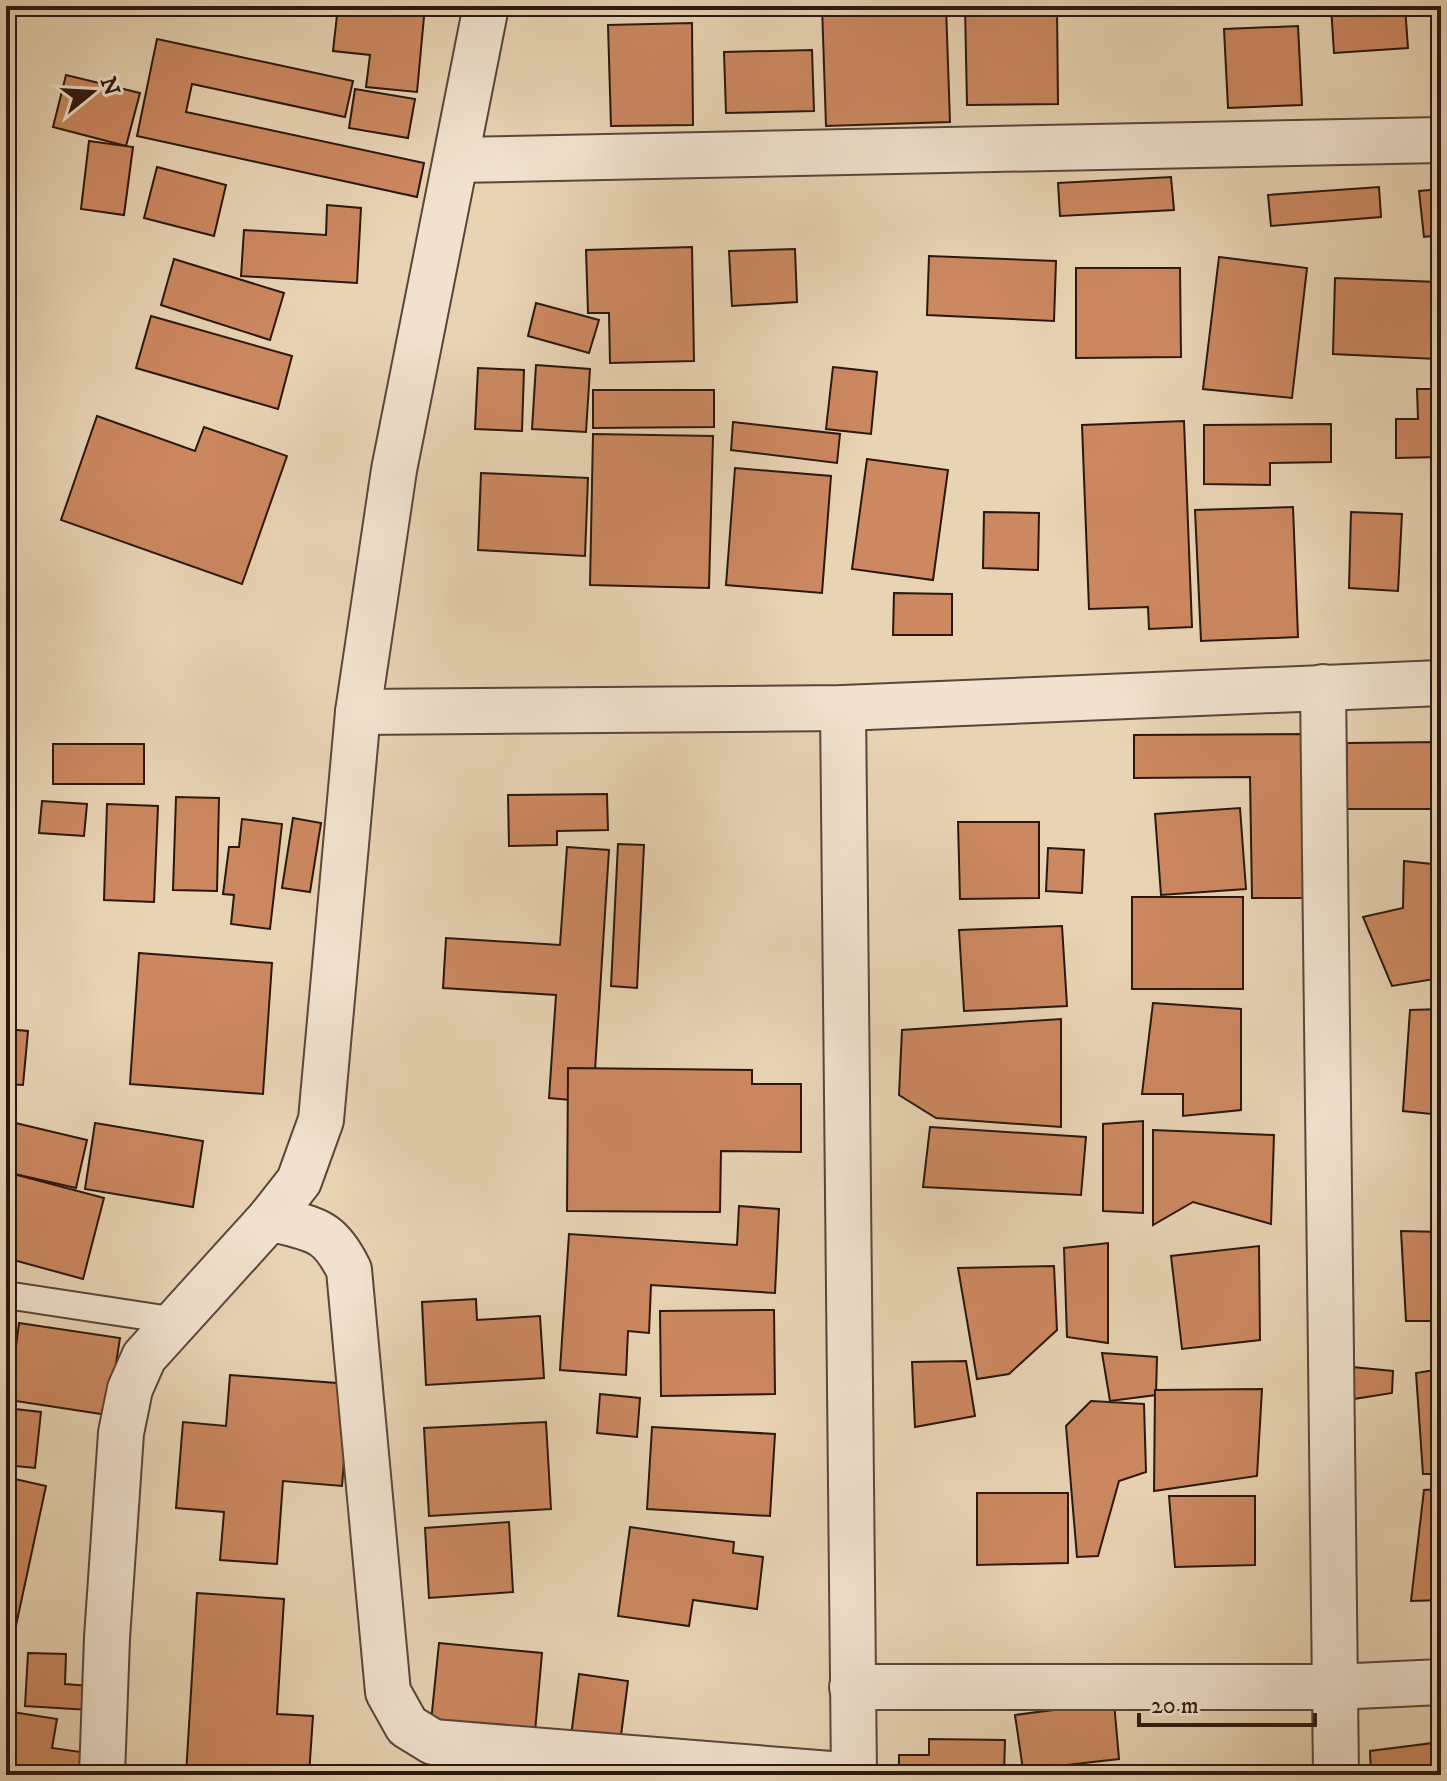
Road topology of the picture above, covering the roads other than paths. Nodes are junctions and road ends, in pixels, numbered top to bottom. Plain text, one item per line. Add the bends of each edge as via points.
1 (486, 6) edge
2 (1441, 140) edge
3 (456, 160) junction
4 (1441, 683) edge
5 (1323, 687) junction
6 (843, 708) junction
7 (358, 712) junction
8 (270, 1218) junction
9 (6, 1295) edge
10 (177, 1321) junction
11 (1441, 1682) edge
12 (852, 1687) junction
13 (1334, 1687) junction
14 (102, 1775) edge
15 (843, 1775) edge
16 (854, 1775) edge
17 (1336, 1775) edge

1 - 3 street
2 - 3 street
3 - 7 street via 394,470
4 - 5 street
5 - 6 street
5 - 13 street
6 - 7 street
6 - 12 street
7 - 8 street via 321,1120 299,1181
8 - 10 street
8 - 15 street via 322,1232 349,1270 388,1692 407,1726 433,1742
9 - 10 lane
10 - 14 street via 144,1357 130,1389 121,1433
11 - 13 street
12 - 13 street
12 - 16 street
13 - 17 street

